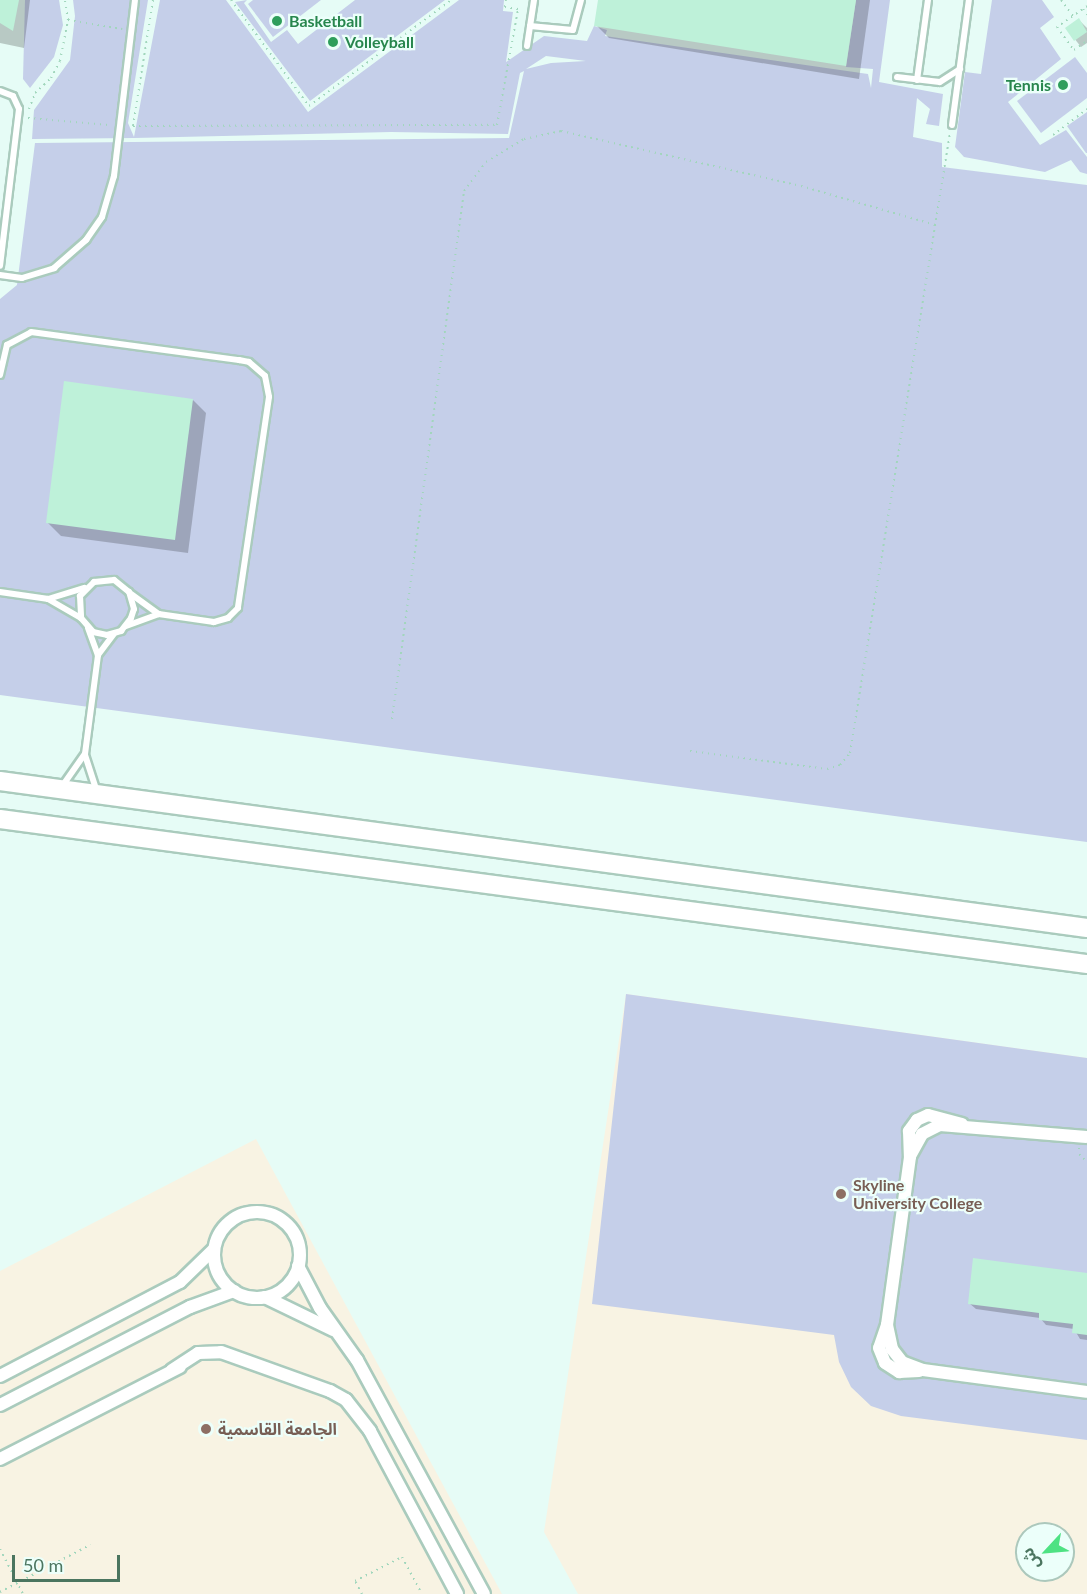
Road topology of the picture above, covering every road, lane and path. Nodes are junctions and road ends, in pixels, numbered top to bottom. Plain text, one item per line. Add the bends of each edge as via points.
1 (65, 0) edge
2 (135, 0) edge
3 (153, 0) edge
4 (231, 0) edge
5 (451, 0) edge
6 (506, 0) edge
7 (534, 0) edge
8 (580, 0) edge
9 (928, 0) edge
10 (969, 0) edge
11 (1060, 0) edge
12 (1087, 6) edge
13 (1083, 9) junction
14 (1087, 15) edge
15 (1073, 16) junction
16 (68, 20) junction
17 (530, 26) junction
18 (132, 31) junction
19 (1086, 42) edge
20 (527, 46) dead end
21 (960, 69) junction
22 (897, 77) dead end
23 (917, 80) junction
24 (0, 92) edge
25 (1087, 110) edge
26 (952, 125) joint
27 (119, 126) junction
28 (1053, 135) dead end
29 (935, 225) junction
30 (0, 267) edge
31 (0, 275) edge
32 (0, 375) edge
33 (86, 587) junction
34 (0, 592) edge
35 (129, 592) junction
36 (48, 599) junction
37 (159, 615) junction
38 (81, 618) junction
39 (126, 626) junction
40 (87, 628) junction
41 (114, 634) junction
42 (98, 656) junction
43 (392, 719) dead end
44 (690, 751) dead end
45 (85, 754) junction
46 (0, 781) edge
47 (58, 789) junction
48 (98, 794) junction
49 (0, 819) edge
50 (1087, 928) edge
51 (1087, 964) edge
52 (1086, 1137) edge
53 (214, 1249) junction
54 (298, 1266) junction
55 (234, 1291) junction
56 (266, 1297) junction
57 (339, 1334) junction
58 (0, 1376) edge
59 (1087, 1392) edge
60 (0, 1405) edge
61 (0, 1459) edge
62 (90, 1545) dead end
63 (0, 1549) edge
64 (18, 1583) junction
65 (0, 1592) edge
66 (23, 1594) edge
67 (362, 1594) edge
68 (422, 1594) edge
69 (457, 1594) edge
70 (484, 1594) edge

1 - 16 path
2 - 18 lane
3 - 6 path via 132,126 497,125 518,9 505,7
4 - 5 path via 309,106
7 - 17 lane
8 - 17 lane via 573,30
9 - 23 lane
10 - 21 lane
11 - 15 path
12 - 13 path
13 - 14 path
13 - 15 path
15 - 19 path via 1057,27 1074,50
16 - 18 path
16 - 27 path via 60,61 51,78 35,93 26,118
17 - 20 lane
18 - 27 lane
21 - 23 lane via 940,82
21 - 26 lane
22 - 23 lane
24 - 30 lane via 13,96 19,109
25 - 28 path
26 - 29 path
27 - 31 lane via 108,201 86,240 54,268 22,278
29 - 43 path via 801,186 561,131 524,139 486,162 464,191
29 - 44 path via 850,753 840,765 827,769
32 - 37 lane via 7,345 31,332 239,360 249,362 265,376 269,396 238,608 228,618 214,621
33 - 35 lane via 114,580
33 - 36 lane
33 - 38 lane via 78,608
34 - 36 lane
35 - 37 lane
35 - 39 lane via 134,609
36 - 38 lane
37 - 39 lane
38 - 40 lane
39 - 41 lane
40 - 41 lane via 100,634
40 - 42 lane
41 - 42 lane
42 - 45 lane
45 - 47 lane via 74,774
45 - 48 lane
46 - 47 street
47 - 48 street
48 - 50 street
49 - 51 street
52 - 59 street via 962,1124 931,1127 922,1134 910,1157 888,1325 894,1354 923,1370
53 - 54 street via 231,1220 265,1212 281,1219 293,1232 299,1248
53 - 55 street via 218,1273
53 - 58 street via 180,1282
54 - 56 street via 289,1283
54 - 57 street
55 - 56 street
55 - 60 street via 190,1307
56 - 57 street
57 - 70 street via 357,1360
61 - 69 street via 206,1351 221,1352 346,1400 370,1431
62 - 64 path
63 - 64 path
64 - 65 path
64 - 66 path
67 - 68 path via 355,1581 402,1557

